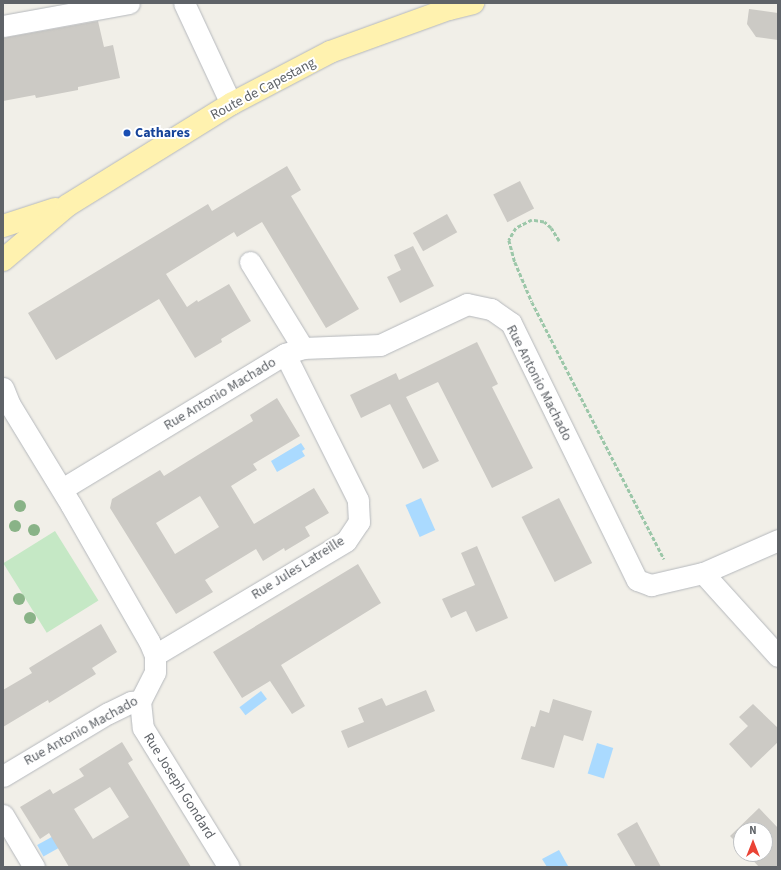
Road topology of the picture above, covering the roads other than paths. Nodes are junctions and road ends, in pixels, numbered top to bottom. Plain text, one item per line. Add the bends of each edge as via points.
1 (129, 3) edge
2 (184, 3) edge
3 (473, 3) edge
4 (3, 26) edge
5 (231, 104) junction
6 (68, 205) junction
7 (3, 226) edge
8 (3, 260) edge
9 (250, 262) dead end
10 (294, 351) junction
11 (5, 398) edge
12 (62, 489) junction
13 (778, 540) edge
14 (703, 573) junction
15 (155, 655) junction
16 (778, 656) edge
17 (140, 701) junction
18 (3, 776) edge
19 (3, 815) edge
20 (34, 867) edge
21 (229, 867) edge

1 - 4 street
2 - 5 street
3 - 5 main road, Route de Capestang via 449,9 330,52
5 - 6 main road, Route de Capestang
6 - 7 main road, Route de Capestang
6 - 8 main road, Route de Capestang
9 - 10 street, Rue Jules Latreille
10 - 12 street, Rue Antonio Machado
10 - 14 street, Rue Antonio Machado via 380,345 467,304 491,309 511,323 637,580 650,584
10 - 15 street, Rue Jules Latreille via 358,500 359,522 346,541
11 - 12 street, Rue Antonio Machado
12 - 15 street, Rue Antonio Machado
13 - 14 street, Rue Antonio Machado
14 - 16 street
15 - 17 street, Rue Antonio Machado via 155,672
17 - 18 street, Rue Antonio Machado via 131,702 108,713
17 - 21 street, Rue Joseph Gondard via 143,728
19 - 20 street

